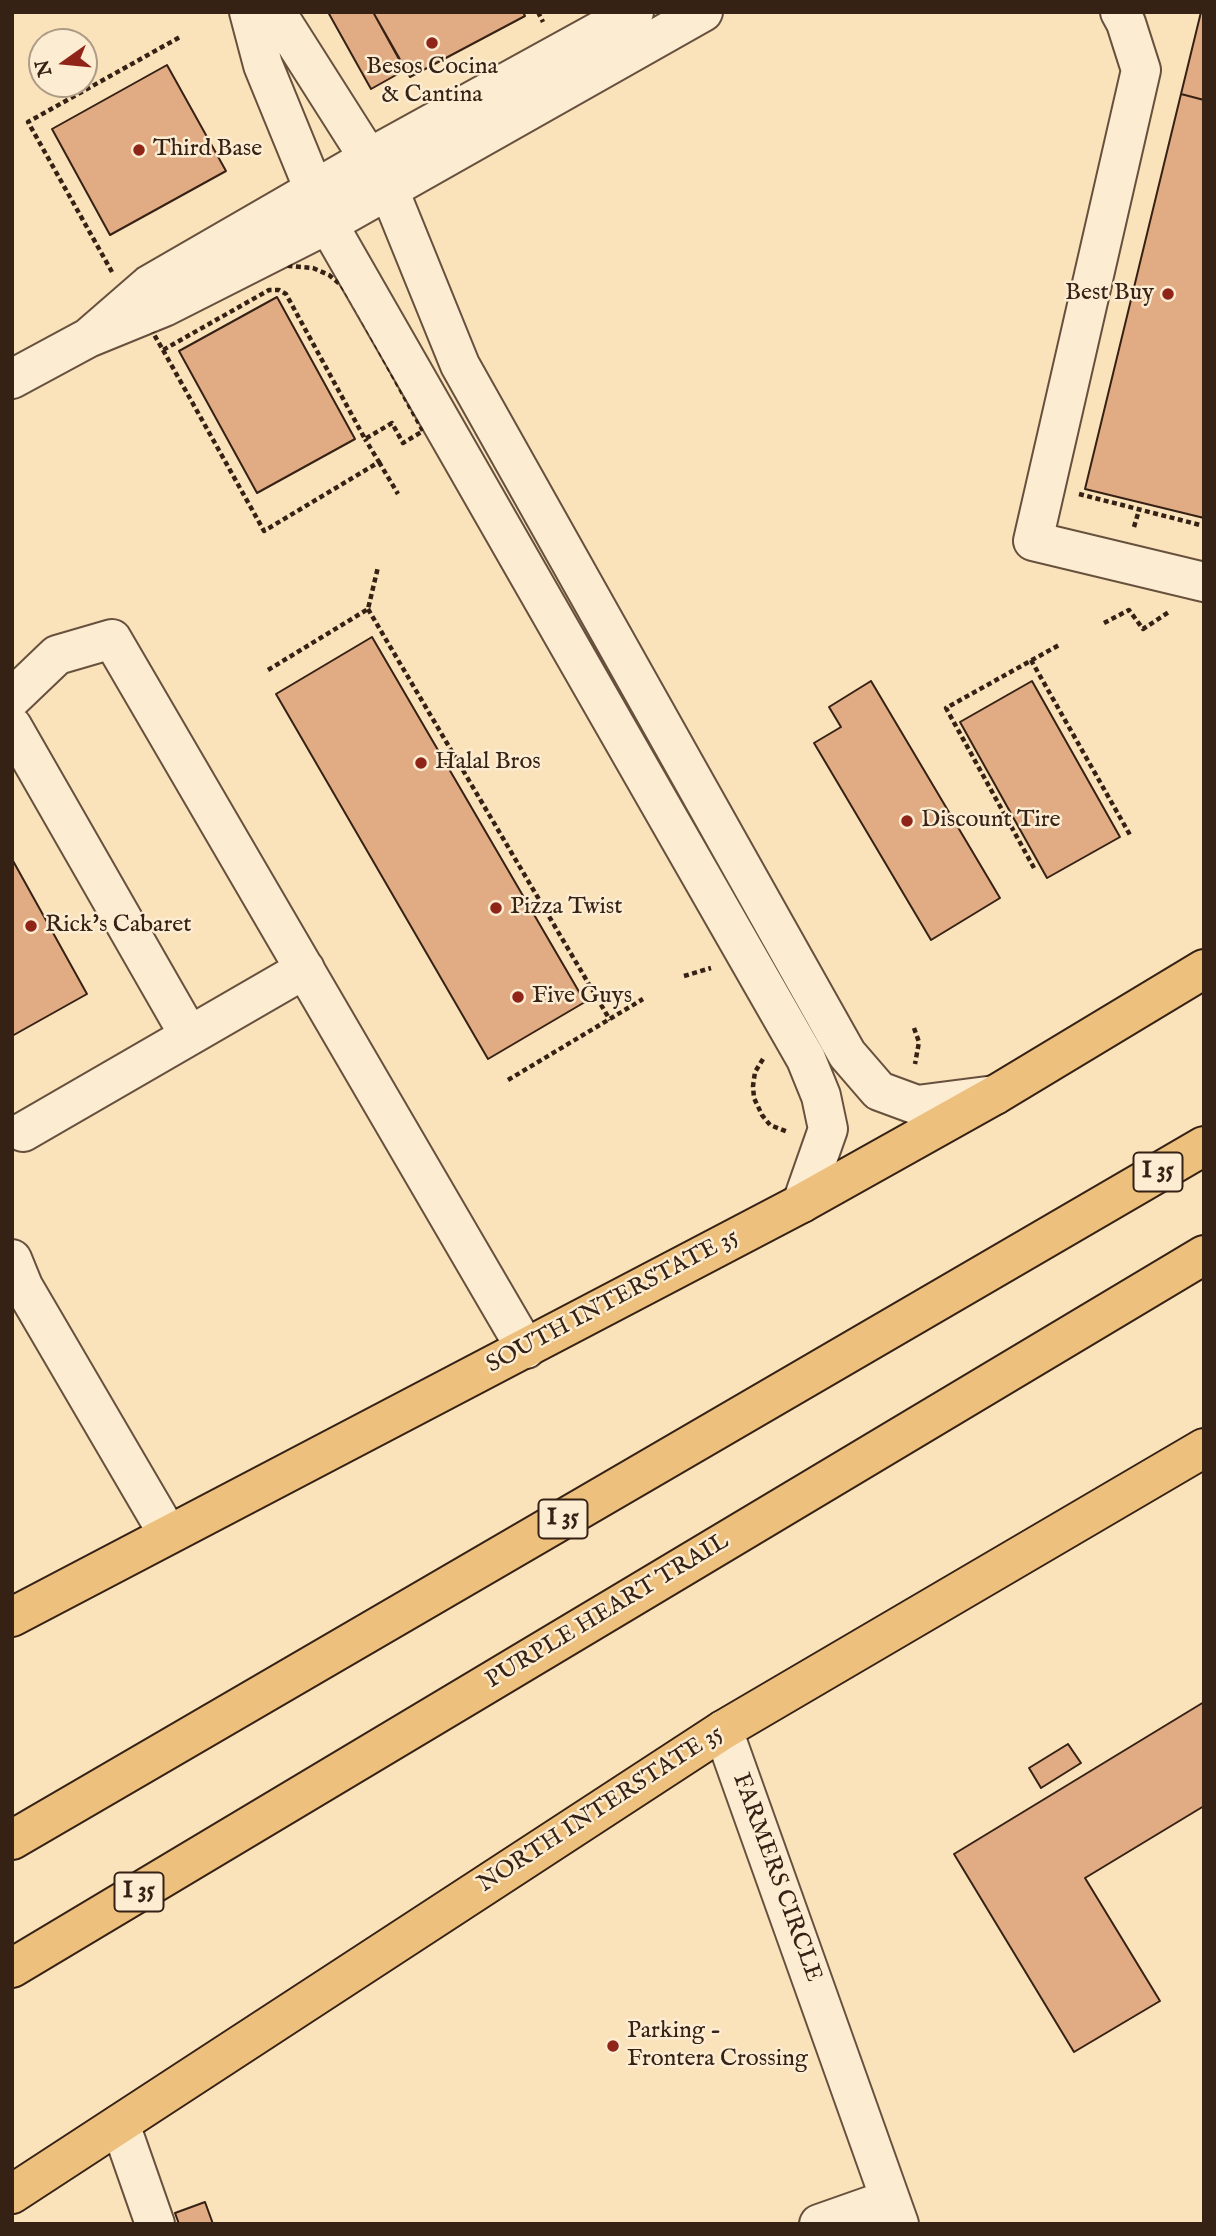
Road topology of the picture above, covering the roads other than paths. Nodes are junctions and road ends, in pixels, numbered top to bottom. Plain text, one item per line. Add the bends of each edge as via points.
1 (249, 12) edge
2 (276, 12) edge
3 (634, 12) edge
4 (703, 12) edge
5 (1120, 12) edge
6 (369, 158) junction
7 (314, 190) junction
8 (390, 190) junction
9 (328, 224) junction
10 (88, 338) junction
11 (12, 379) edge
12 (1189, 592) edge
13 (12, 698) edge
14 (12, 726) edge
15 (305, 969) junction
16 (1204, 969) edge
17 (189, 1035) junction
18 (995, 1095) junction
19 (23, 1132) dead end
20 (1204, 1146) edge
21 (802, 1203) junction
22 (1204, 1255) edge
23 (12, 1259) edge
24 (1204, 1270) edge
25 (1088, 1324) junction
26 (526, 1349) junction
27 (1204, 1448) edge
28 (168, 1534) junction
29 (12, 1617) edge
30 (723, 1730) junction
31 (12, 1840) edge
32 (12, 1968) edge
33 (120, 2124) junction
34 (12, 2194) edge
35 (895, 2212) edge
36 (155, 2224) edge
37 (819, 2224) edge

1 - 7 street via 263,65
2 - 6 street
3 - 6 street
4 - 8 street
5 - 12 street via 1141,70 1033,541
6 - 7 street
6 - 8 street
7 - 9 street
7 - 10 street via 149,285
8 - 9 street
8 - 18 street via 460,365 847,1054 879,1091 917,1105
9 - 10 street via 164,307
9 - 21 street via 806,1059 828,1129
10 - 11 street
13 - 15 street via 57,654 112,639
14 - 17 street
15 - 17 street
15 - 26 street
16 - 18 main road, SOUTH INTERSTATE 35
17 - 19 street
18 - 21 main road, SOUTH INTERSTATE 35
20 - 31 main road, I 35
21 - 26 main road, SOUTH INTERSTATE 35
22 - 25 main road, PURPLE HEART TRAIL / I 35
23 - 28 street via 23,1286
24 - 25 main road
25 - 32 main road, PURPLE HEART TRAIL / I 35
26 - 28 main road, SOUTH INTERSTATE 35
27 - 30 main road, NORTH INTERSTATE 35
28 - 29 main road, SOUTH INTERSTATE 35
30 - 33 main road, NORTH INTERSTATE 35
30 - 35 street, FARMERS CIRCLE
33 - 34 main road, NORTH INTERSTATE 35
33 - 36 street
35 - 37 street

